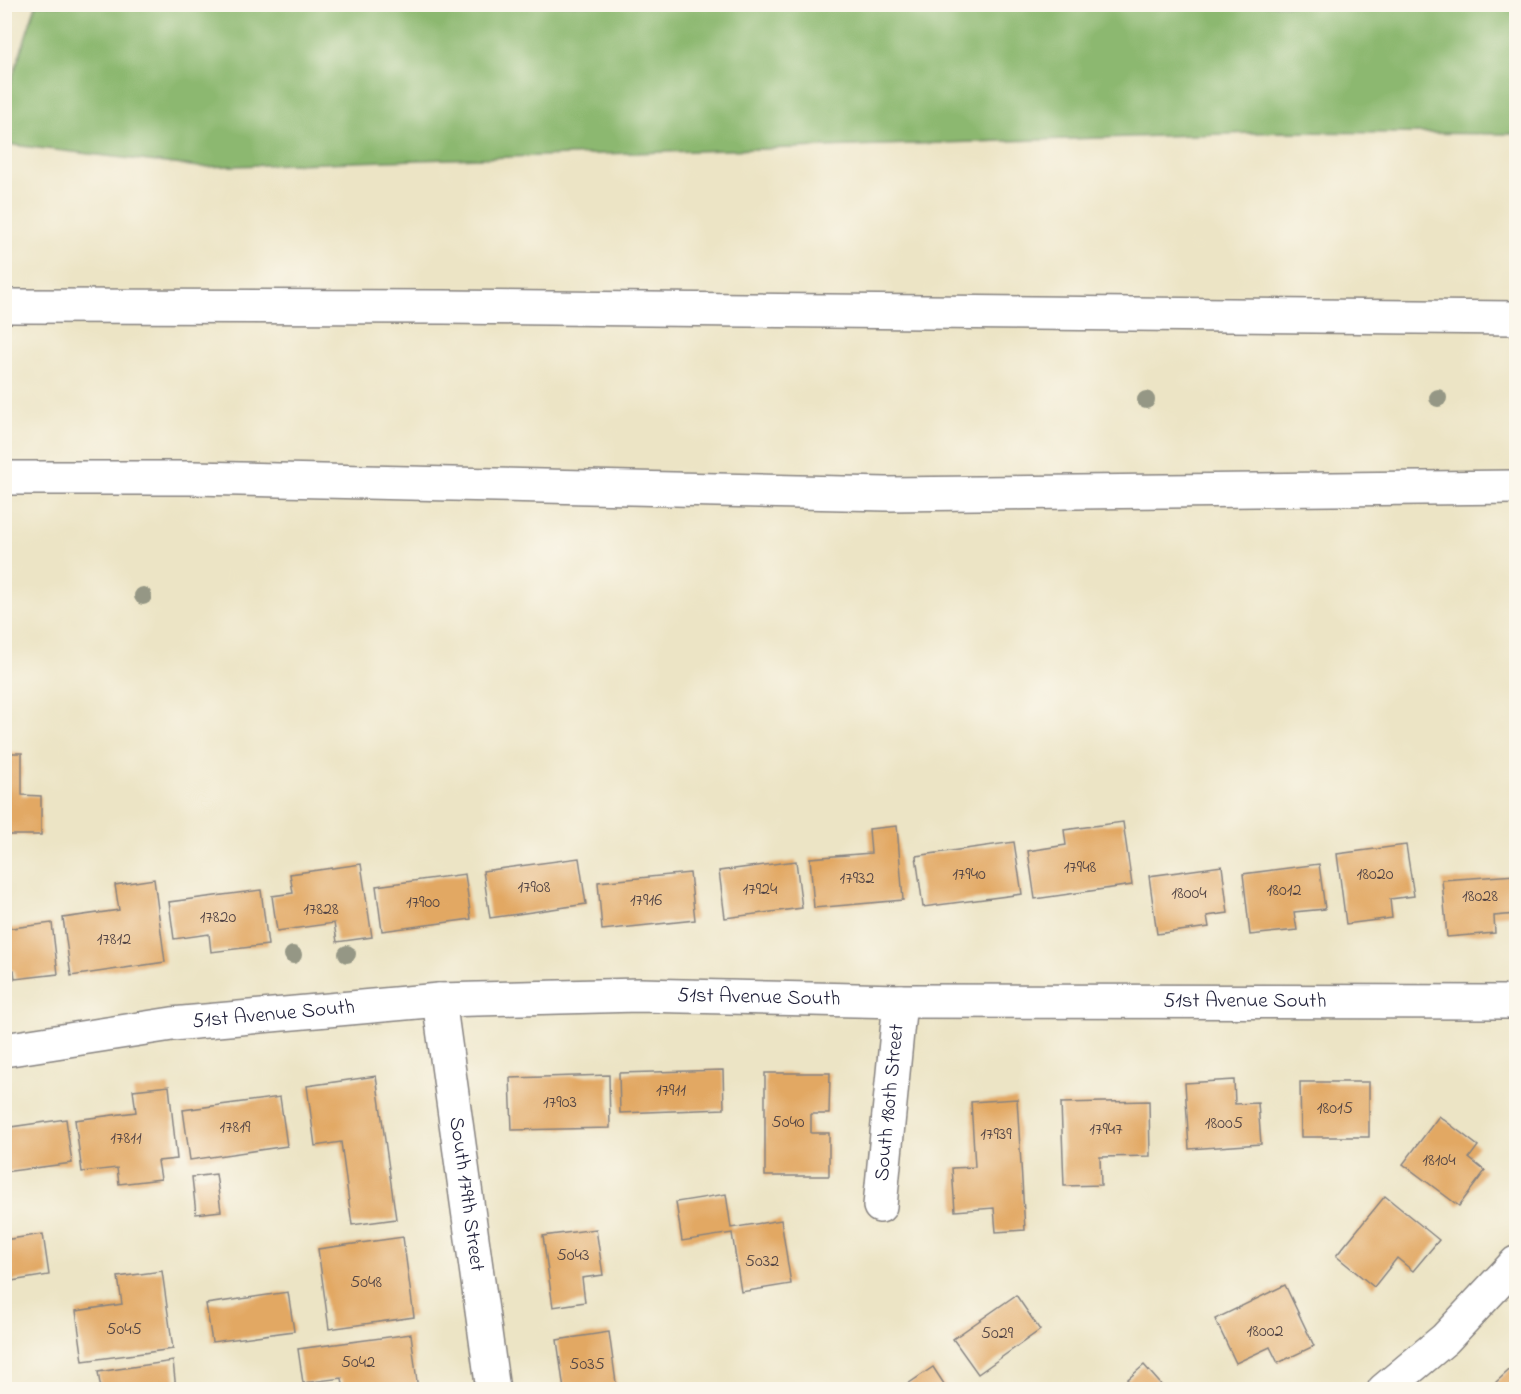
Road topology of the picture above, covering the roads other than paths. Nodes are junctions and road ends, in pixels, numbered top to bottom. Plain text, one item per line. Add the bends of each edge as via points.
1 (4, 306) edge
2 (1516, 318) edge
3 (4, 478) edge
4 (1516, 487) edge
5 (439, 1000) junction
6 (900, 1001) junction
7 (1516, 1002) edge
8 (4, 1050) edge
9 (880, 1206) dead end
10 (1516, 1263) edge
11 (493, 1389) edge
12 (1384, 1389) edge

1 - 2 main road
3 - 4 main road via 887,494
5 - 6 main road, 51st Avenue South via 639,995
5 - 8 main road, 51st Avenue South via 172,1024
5 - 11 main road, South 179th Street
6 - 7 main road, 51st Avenue South
6 - 9 main road, South 180th Street
10 - 12 main road via 1445,1339

